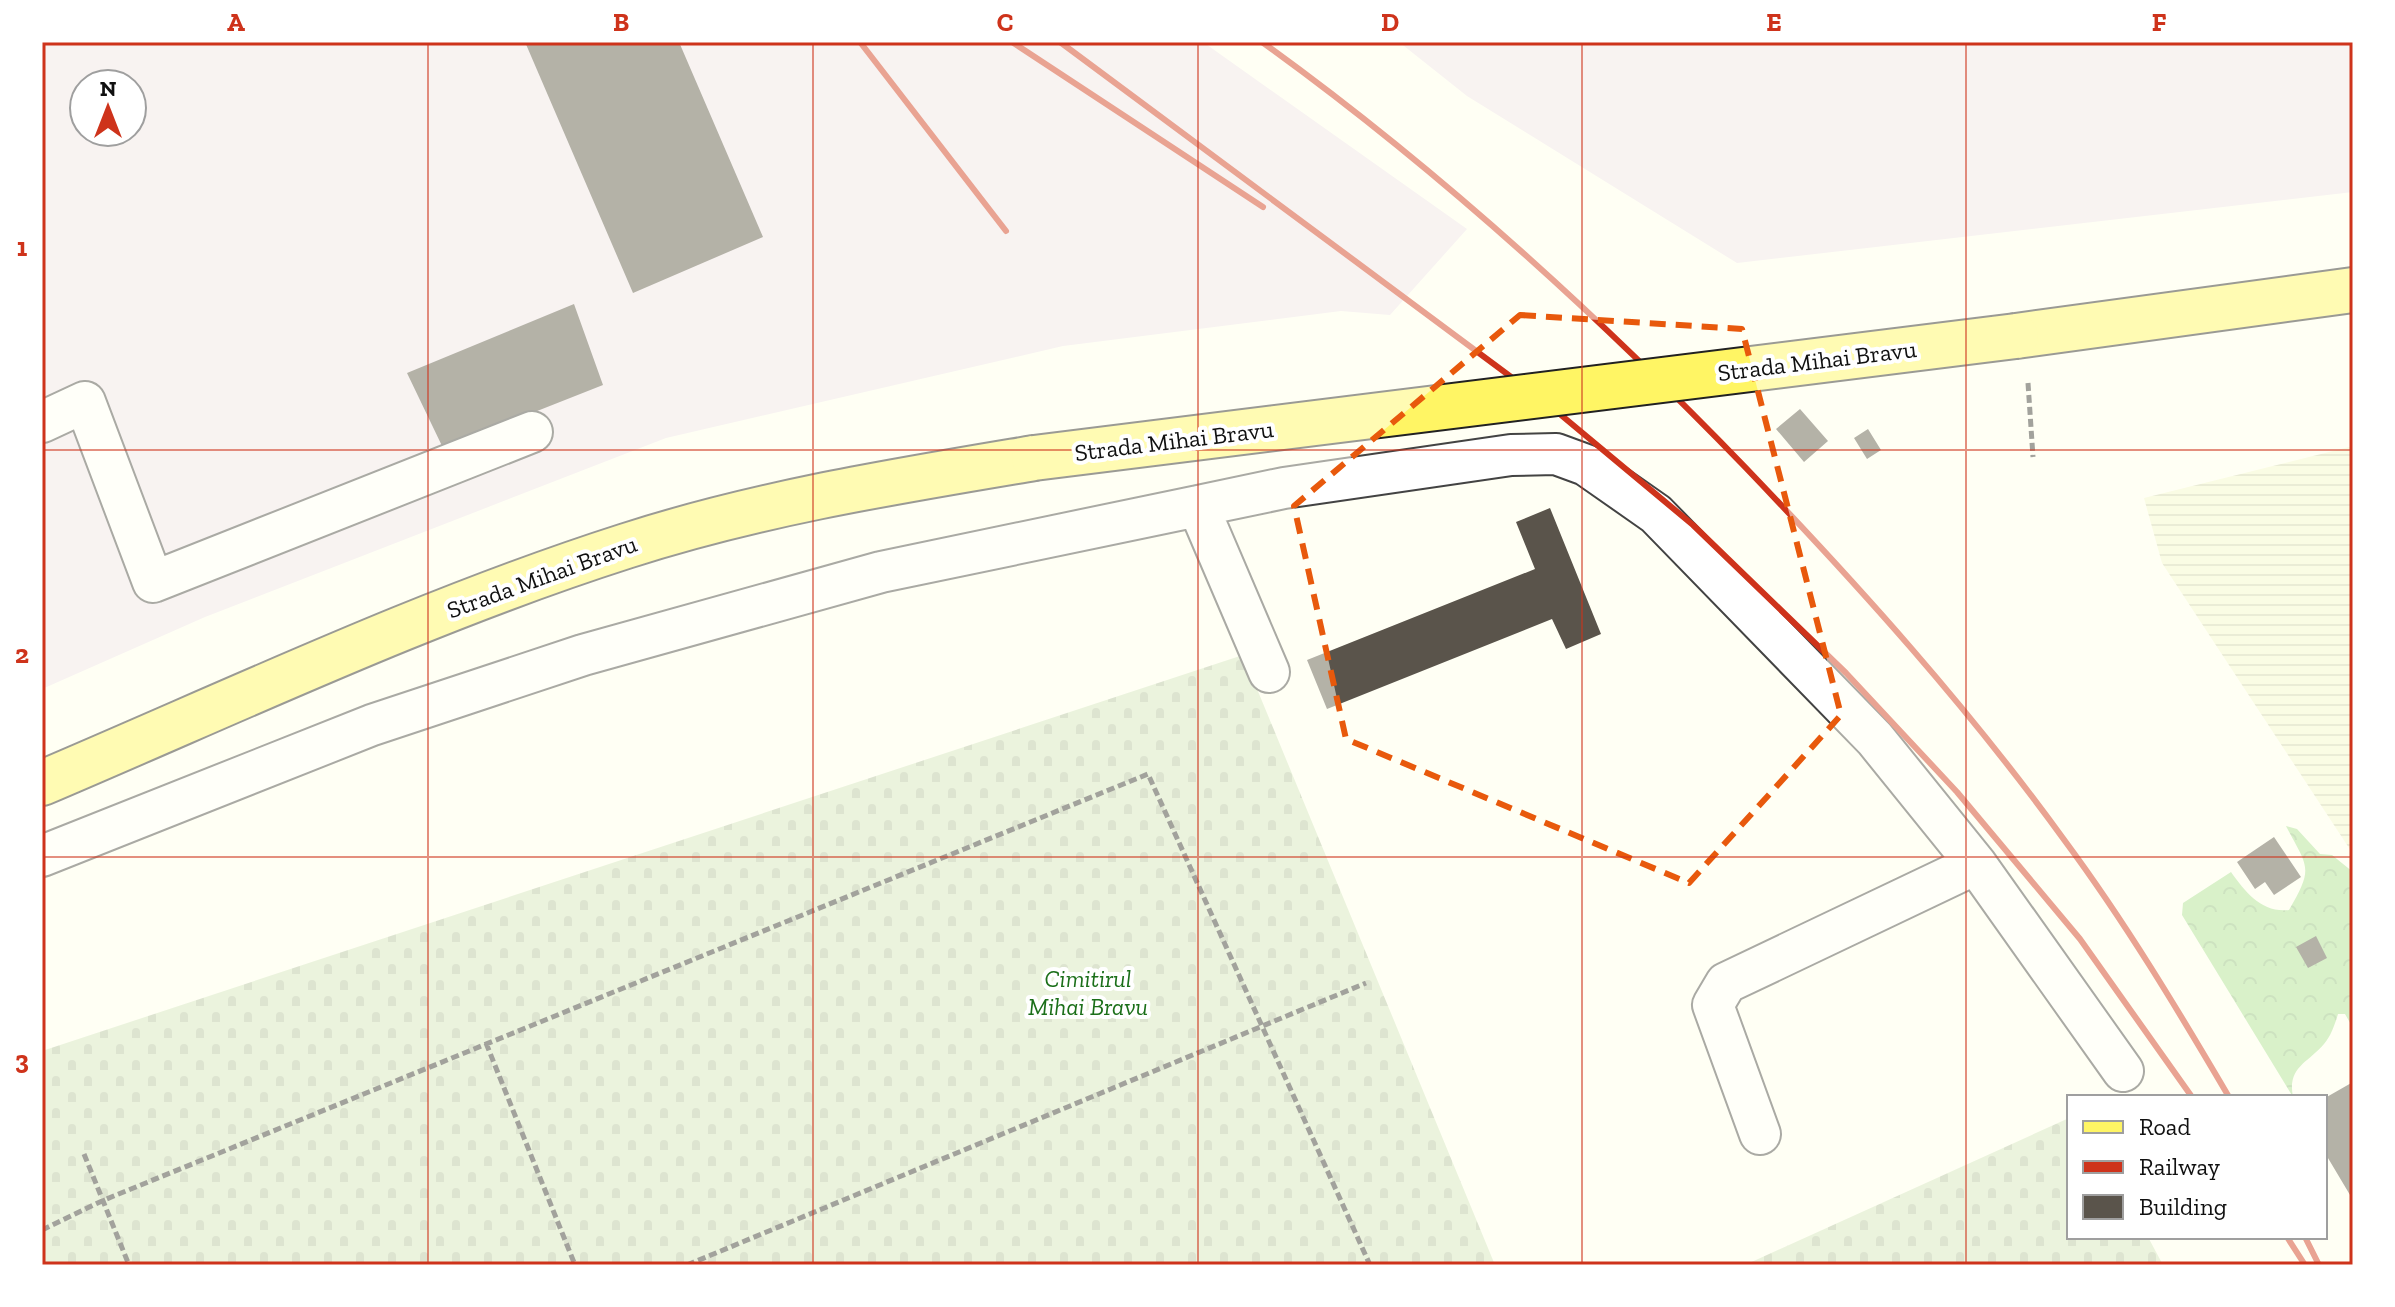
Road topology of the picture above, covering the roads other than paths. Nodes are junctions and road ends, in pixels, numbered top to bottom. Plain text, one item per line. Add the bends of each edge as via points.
1 (2353, 290) edge
2 (42, 422) edge
3 (532, 432) dead end
4 (1198, 506) junction
5 (1269, 672) dead end
6 (42, 783) edge
7 (42, 856) edge
8 (1976, 864) junction
9 (2123, 1071) dead end
10 (1760, 1134) dead end

1 - 6 main road, Strada Mihai Bravu, bridge via 1034,458 814,496 627,545 454,608
2 - 3 lane via 85,402 153,582
4 - 5 lane
4 - 7 lane via 881,572 583,655 372,725
4 - 8 lane via 1511,455 1556,454 1586,465 1656,514 1737,594 1875,739
8 - 9 lane
8 - 10 lane via 1726,983 1713,1005

